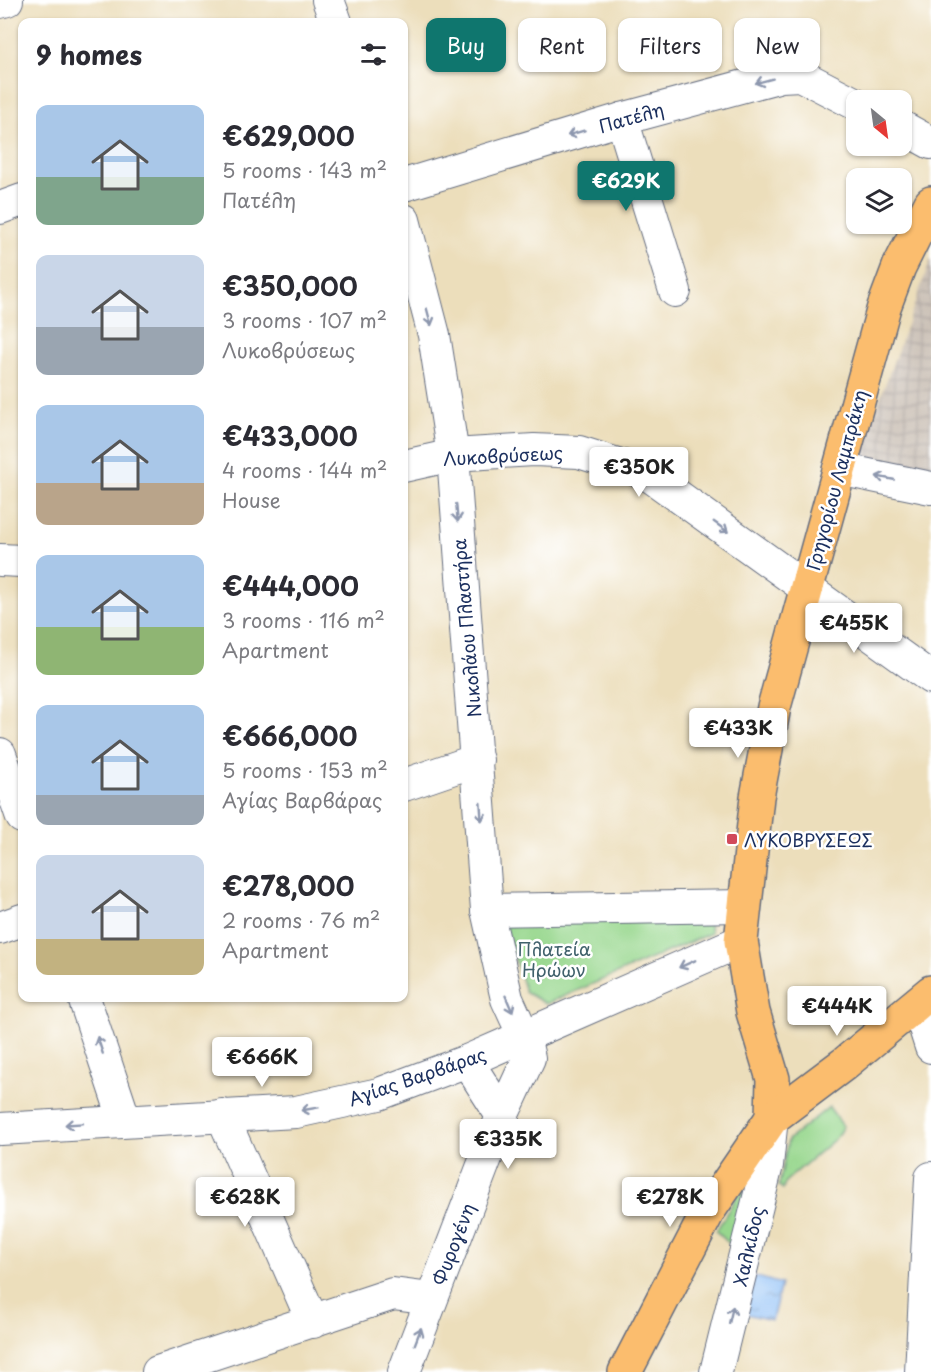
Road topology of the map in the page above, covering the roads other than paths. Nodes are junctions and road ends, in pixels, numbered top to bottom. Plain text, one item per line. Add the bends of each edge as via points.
1 (7, 0) edge
2 (328, 0) edge
3 (0, 2) edge
4 (335, 18) edge
5 (846, 99) edge
6 (622, 119) junction
7 (912, 133) edge
8 (931, 143) edge
9 (408, 184) edge
10 (18, 201) edge
11 (931, 203) edge
12 (0, 208) edge
13 (408, 235) edge
14 (675, 291) dead end
15 (453, 454) junction
16 (408, 465) edge
17 (839, 469) junction
18 (931, 488) edge
19 (0, 560) edge
20 (18, 561) edge
21 (806, 590) junction
22 (931, 678) edge
23 (0, 754) edge
24 (477, 760) junction
25 (408, 784) edge
26 (18, 806) edge
27 (745, 906) junction
28 (488, 910) junction
29 (18, 921) edge
30 (0, 928) edge
31 (741, 941) junction
32 (921, 1001) edge
33 (85, 1002) edge
34 (524, 1036) junction
35 (931, 1047) edge
36 (467, 1061) junction
37 (222, 1115) junction
38 (502, 1116) junction
39 (772, 1118) junction
40 (125, 1120) junction
41 (0, 1129) edge
42 (931, 1178) edge
43 (431, 1299) junction
44 (313, 1322) junction
45 (158, 1372) edge
46 (404, 1372) edge
47 (625, 1372) edge
48 (717, 1372) edge
49 (921, 1372) edge

1 - 3 street
2 - 4 street
5 -> 6 street, Πατέλη via 800,75 781,76
6 -> 9 street, Πατέλη
6 - 14 street
7 - 8 street
10 - 12 street
11 - 17 main road, Γρηγορίου Λαμπράκη via 898,267 884,307
13 -> 15 street, Νικολάου Πλαστήρα via 434,335
15 - 16 street, Λυκοβρύσεως
15 -> 21 street, Λυκοβρύσεως via 579,452 631,467 668,488
15 -> 24 street, Νικολάου Πλαστήρα
18 -> 17 street
17 - 21 main road, Γρηγορίου Λαμπράκη
19 - 20 street
21 - 22 street, Λυκοβρύσεως
21 - 27 main road, Γρηγορίου Λαμπράκη via 774,707 757,797
23 - 26 street
24 - 25 street
24 -> 28 street, Νικολάου Πλαστήρα
27 - 28 street
27 - 31 main road, Γρηγορίου Λαμπράκη
28 -> 34 street, Νικολάου Πλαστήρα via 507,999
29 - 30 street
31 -> 34 street, Αγίας Βαρβάρας
31 - 39 main road, Γρηγορίου Λαμπράκη via 753,1012 773,1079
32 - 35 street
32 - 39 main road
40 -> 33 street
34 - 36 street, Αγίας Βαρβάρας
34 - 38 street, Φυρογένη via 529,1058
36 -> 37 street, Αγίας Βαρβάρας via 379,1094 332,1105 296,1112
36 - 38 street
37 - 40 street, Αγίας Βαρβάρας
37 - 44 street
38 - 43 street, Φυρογένη
39 - 47 main road via 709,1210
48 -> 39 street, Χαλκίδος via 767,1165
40 -> 41 street, Αγίας Βαρβάρας
42 - 49 street
43 - 44 street via 393,1294
46 -> 43 street, Φυρογένη
44 - 45 street

